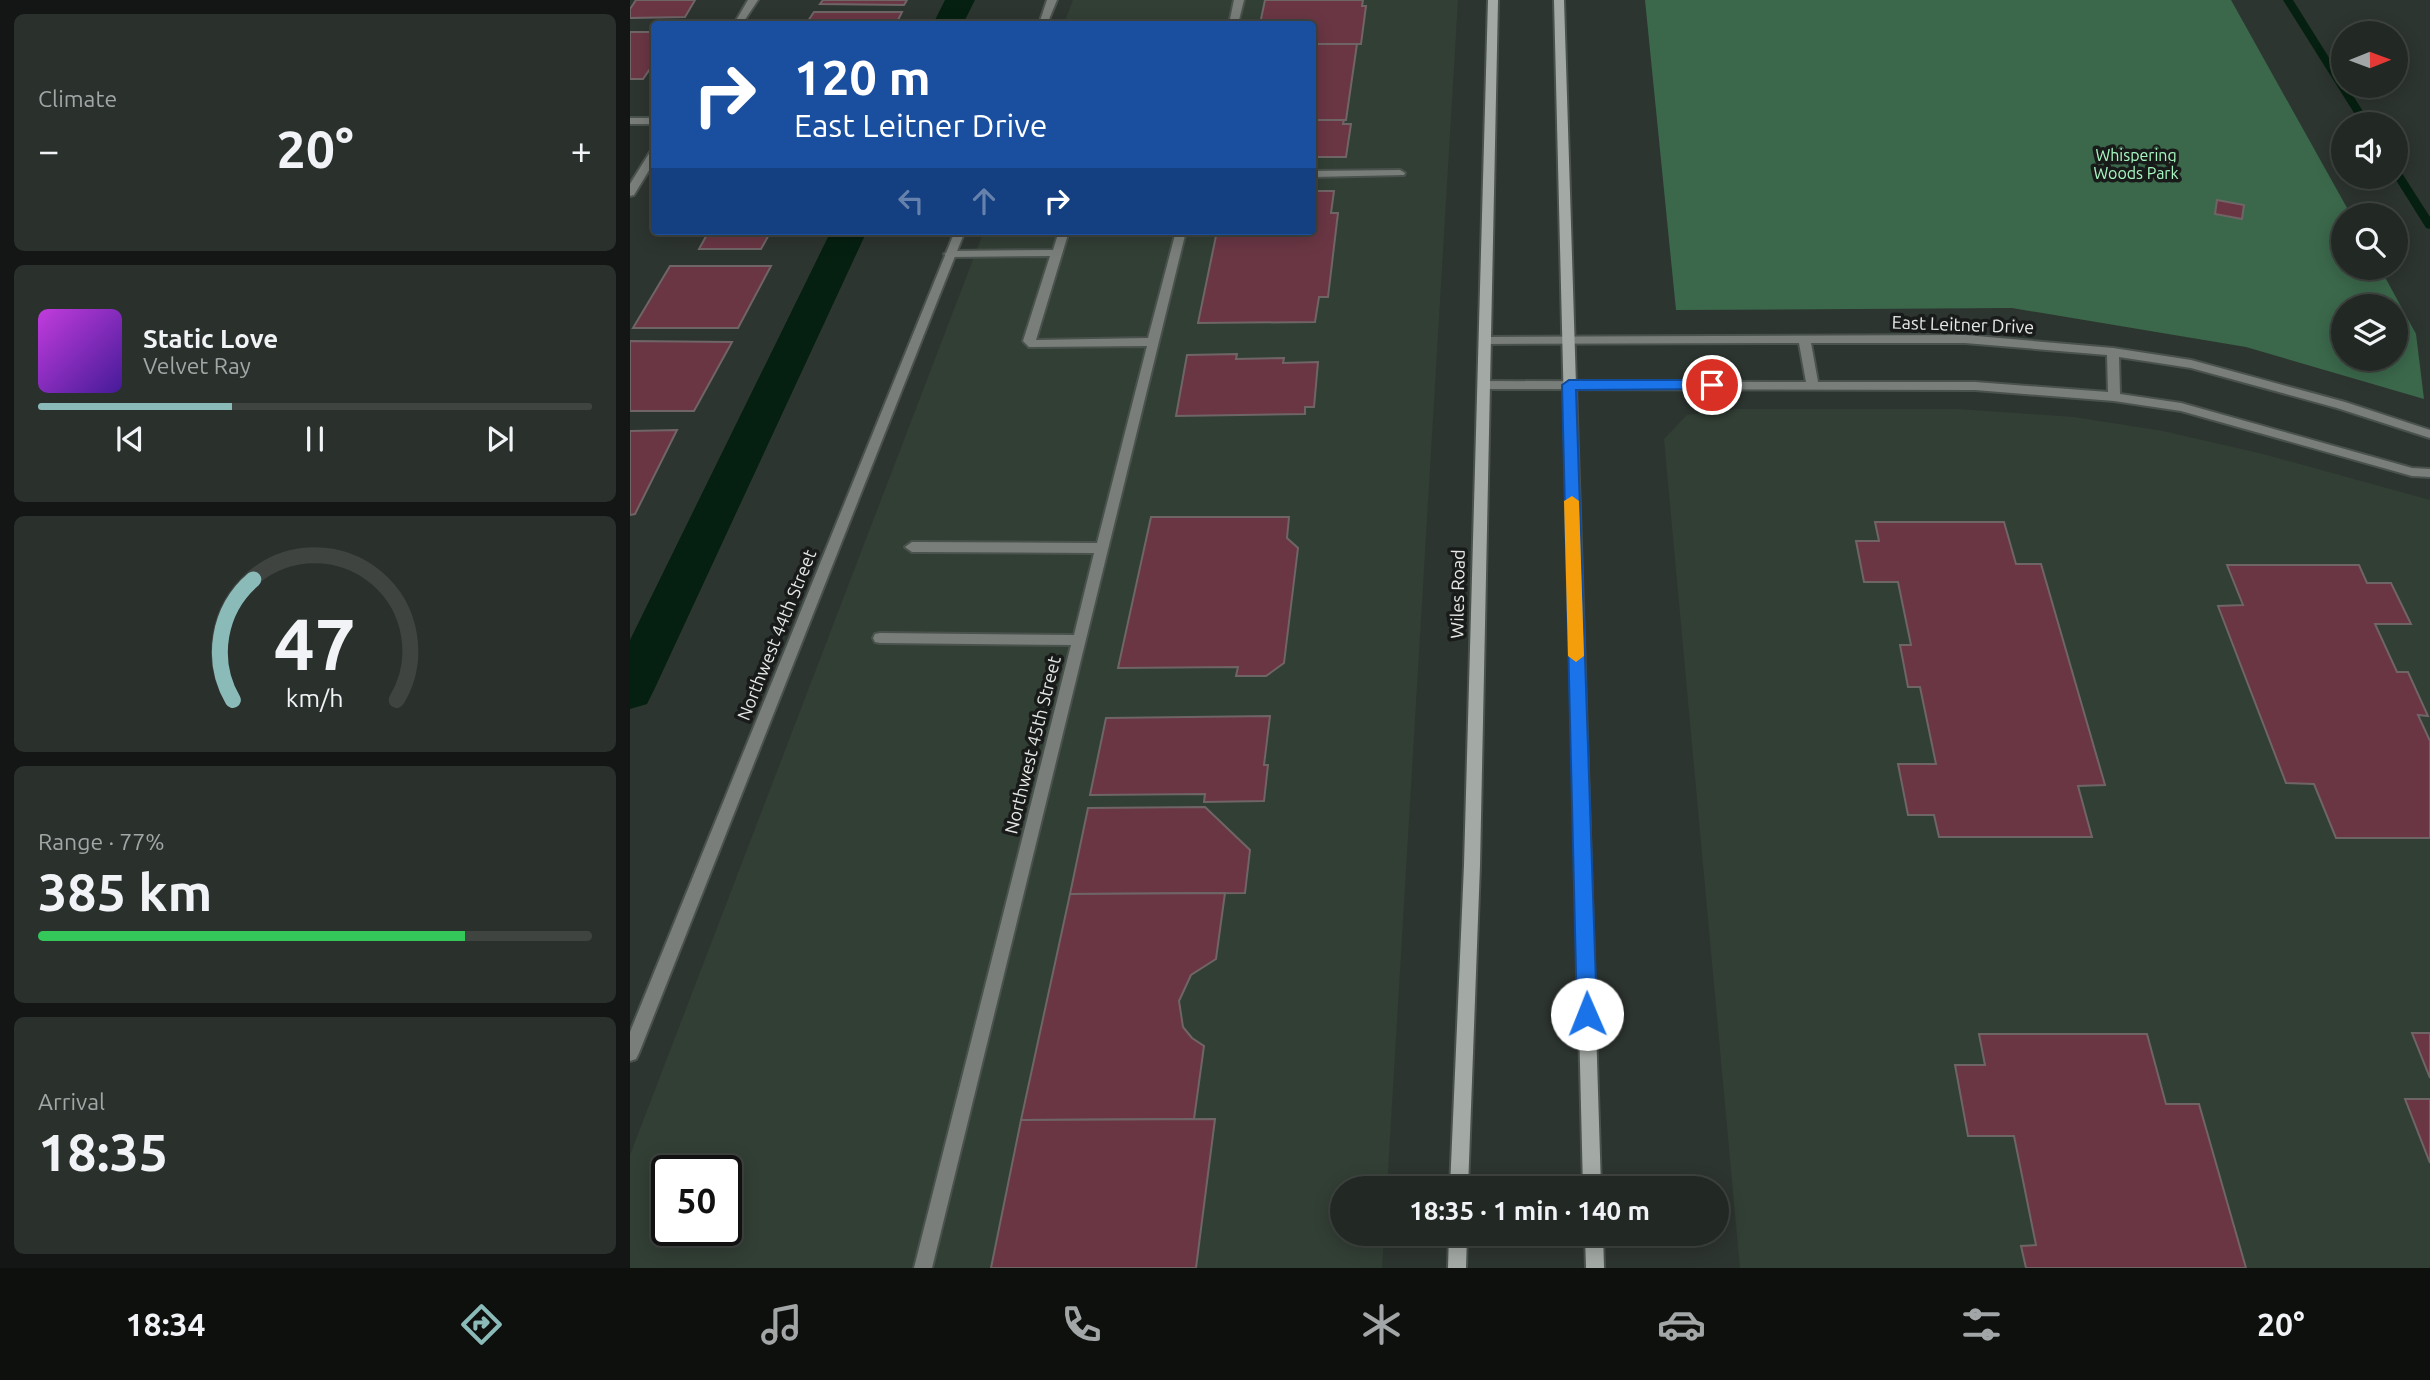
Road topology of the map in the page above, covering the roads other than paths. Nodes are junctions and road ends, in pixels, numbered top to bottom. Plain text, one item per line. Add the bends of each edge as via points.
1 (753, 0) edge
2 (1052, 0) edge
3 (1239, 0) edge
4 (1493, 0) edge
5 (1559, 0) edge
6 (740, 21) edge
7 (1044, 21) edge
8 (1234, 21) edge
9 (630, 121) edge
10 (651, 121) edge
11 (651, 159) edge
12 (1400, 173) dead end
13 (1316, 174) edge
14 (630, 193) edge
15 (958, 235) edge
16 (1063, 235) edge
17 (1180, 235) edge
18 (1056, 253) junction
19 (950, 254) junction
20 (1567, 339) junction
21 (1804, 339) junction
22 (1483, 341) junction
23 (1153, 342) junction
24 (2113, 352) junction
25 (1484, 385) junction
26 (1569, 385) junction
27 (1813, 385) junction
28 (2114, 397) junction
29 (2430, 433) edge
30 (2430, 473) edge
31 (912, 547) dead end
32 (1102, 548) junction
33 (880, 638) dead end
34 (1079, 640) junction
35 (630, 1054) edge
36 (1459, 1176) edge
37 (1592, 1176) edge
38 (1458, 1246) edge
39 (1594, 1246) edge
40 (923, 1268) edge
41 (1457, 1268) edge
42 (1595, 1268) edge

1 - 6 street
2 - 7 street
3 - 8 street
4 - 22 main road, Wiles Road
5 - 20 main road
9 - 10 street
11 - 14 street
12 - 13 street
15 - 19 street, Northwest 44th Street
16 - 18 street
17 - 23 street, Northwest 45th Street
18 - 19 street
18 - 23 street via 1029,341
19 - 35 street, Northwest 44th Street
20 - 21 street, East Leitner Drive
20 - 22 street, East Leitner Drive
20 - 26 main road
21 - 24 street, East Leitner Drive via 1965,339
21 - 27 street
22 - 25 main road, Wiles Road
23 - 32 street, Northwest 45th Street
24 - 28 street
24 - 29 street, East Leitner Drive via 2191,364
25 - 26 street
25 - 36 main road, Wiles Road
26 - 27 street
26 - 37 main road
27 - 28 street via 1975,386
28 - 30 street via 2181,407
31 - 32 street
32 - 34 street, Northwest 45th Street
33 - 34 street
34 - 40 street, Northwest 45th Street
38 - 41 main road
39 - 42 main road

